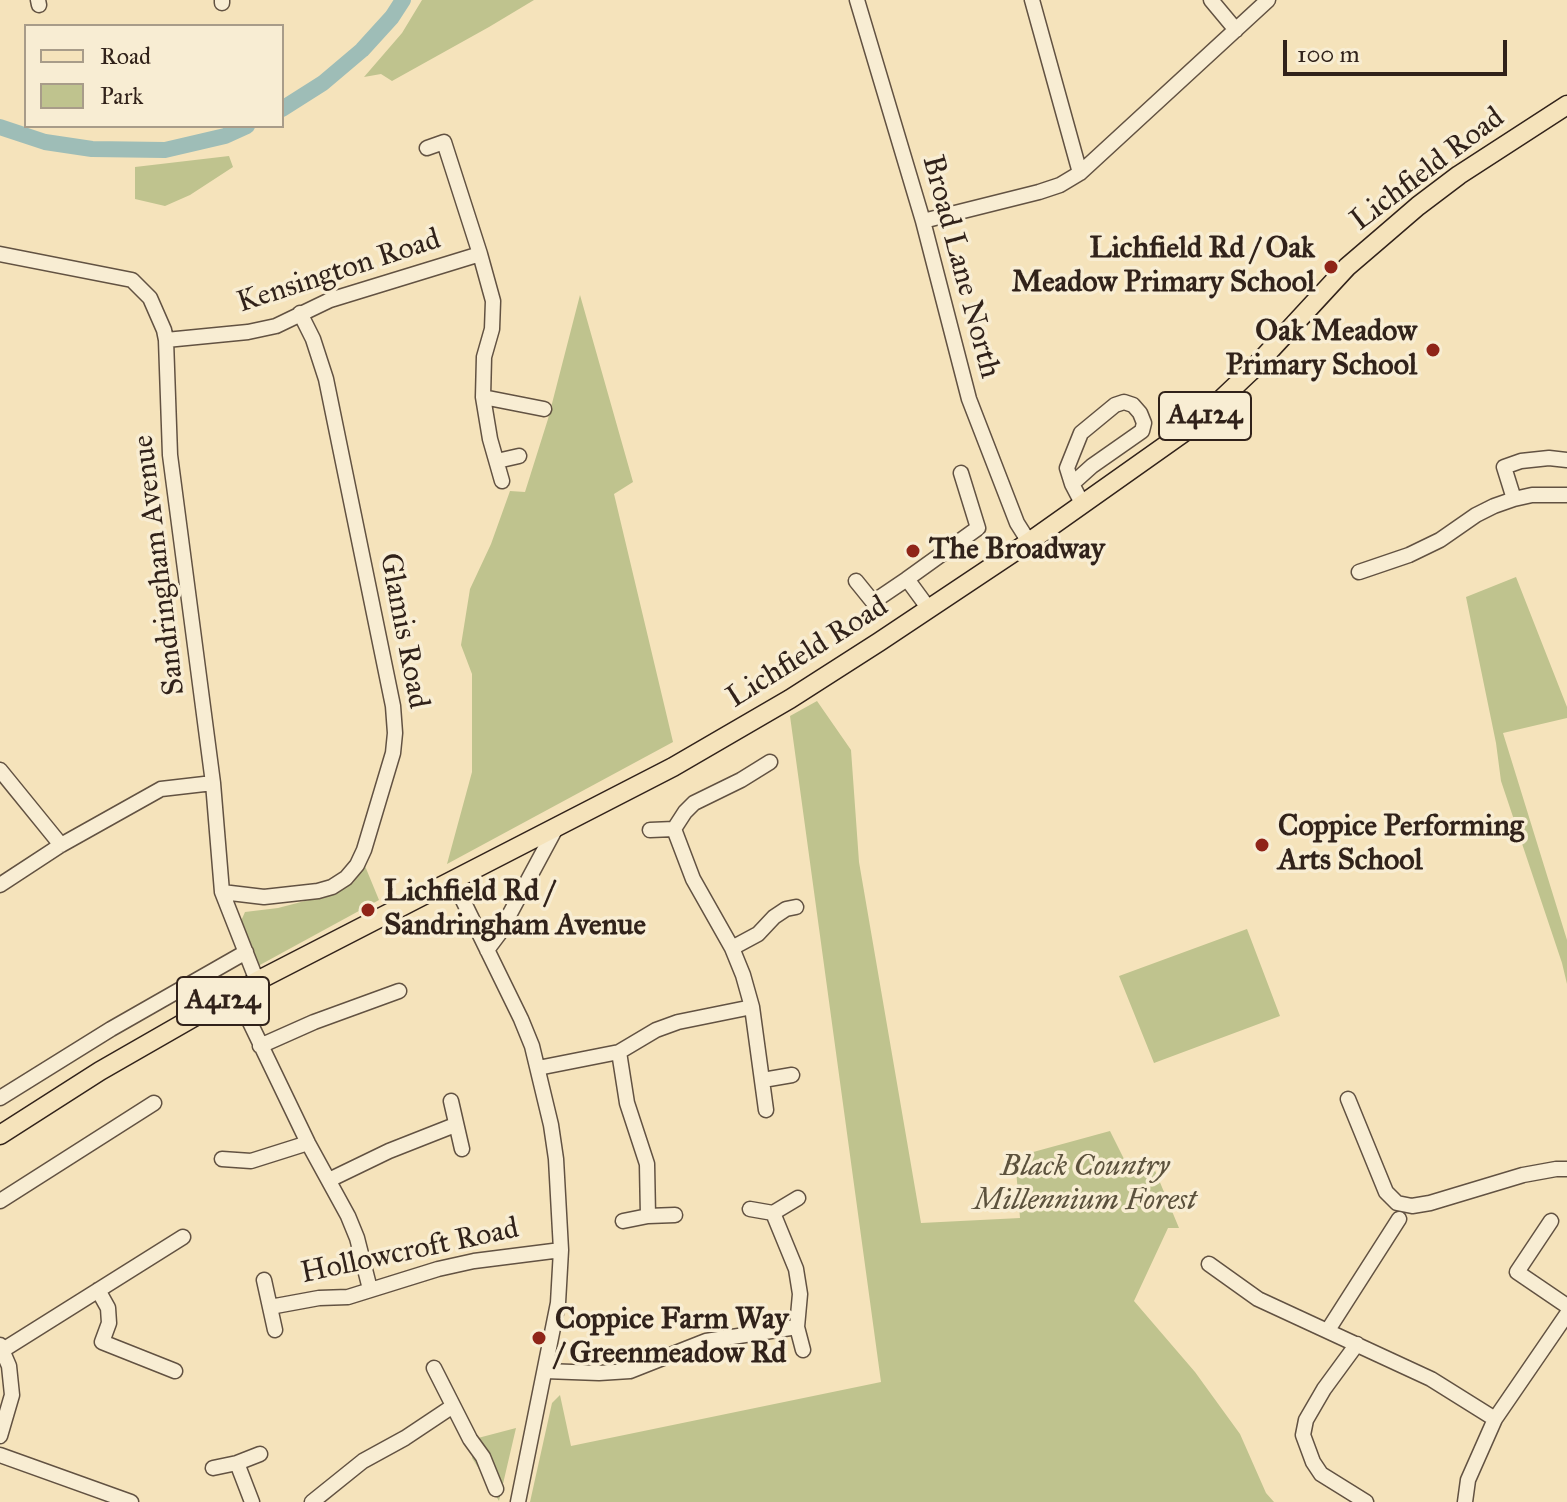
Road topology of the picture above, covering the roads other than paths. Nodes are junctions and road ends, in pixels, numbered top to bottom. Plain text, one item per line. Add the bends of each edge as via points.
1 (857, 0) edge
2 (1032, 0) edge
3 (1211, 0) edge
4 (1268, 0) edge
5 (1236, 30) junction
6 (1566, 107) edge
7 (427, 148) dead end
8 (1080, 173) junction
9 (923, 221) junction
10 (0, 254) edge
11 (480, 254) junction
12 (300, 313) junction
13 (166, 340) junction
14 (483, 397) junction
15 (544, 409) dead end
16 (519, 456) dead end
17 (1567, 460) edge
18 (497, 461) junction
19 (961, 473) dead end
20 (502, 481) dead end
21 (1072, 484) junction
22 (1567, 495) edge
23 (1514, 499) junction
24 (1083, 505) junction
25 (1029, 542) junction
26 (1359, 572) dead end
27 (907, 579) junction
28 (856, 581) dead end
29 (929, 609) junction
30 (770, 762) dead end
31 (0, 770) edge
32 (213, 783) junction
33 (556, 828) junction
34 (674, 829) junction
35 (650, 830) dead end
36 (61, 845) junction
37 (453, 880) junction
38 (0, 885) edge
39 (222, 892) junction
40 (796, 907) dead end
41 (732, 948) junction
42 (487, 950) junction
43 (246, 952) junction
44 (257, 981) junction
45 (399, 991) dead end
46 (752, 1007) junction
47 (245, 1012) dead end
48 (260, 1046) junction
49 (619, 1052) junction
50 (538, 1068) junction
51 (792, 1075) dead end
52 (763, 1080) junction
53 (0, 1098) edge
54 (1348, 1099) dead end
55 (451, 1101) dead end
56 (154, 1103) dead end
57 (766, 1110) dead end
58 (455, 1125) junction
59 (0, 1135) edge
60 (308, 1143) junction
61 (462, 1149) dead end
62 (222, 1159) dead end
63 (1567, 1169) edge
64 (329, 1180) junction
65 (798, 1198) dead end
66 (0, 1201) edge
67 (750, 1209) dead end
68 (773, 1213) junction
69 (675, 1215) dead end
70 (648, 1216) junction
71 (1399, 1219) dead end
72 (623, 1221) dead end
73 (1551, 1221) dead end
74 (183, 1237) dead end
75 (561, 1250) junction
76 (1209, 1264) dead end
77 (264, 1280) dead end
78 (370, 1289) junction
79 (98, 1290) junction
80 (1567, 1306) edge
81 (270, 1307) junction
82 (1567, 1314) edge
83 (797, 1327) junction
84 (275, 1330) dead end
85 (1328, 1330) junction
86 (1357, 1344) junction
87 (2, 1348) edge
88 (803, 1350) dead end
89 (434, 1368) dead end
90 (175, 1371) dead end
91 (545, 1371) junction
92 (453, 1406) junction
93 (1495, 1419) junction
94 (0, 1436) edge
95 (260, 1454) dead end
96 (0, 1455) edge
97 (237, 1463) junction
98 (213, 1468) dead end
99 (496, 1489) dead end
100 (131, 1502) edge
101 (252, 1502) edge
102 (312, 1502) edge
103 (518, 1502) edge
104 (1366, 1502) edge
105 (1465, 1502) edge

1 - 9 street, Broad Lane North
2 - 8 street
3 - 5 street
4 - 5 street
5 - 8 street
6 - 24 main road, Lichfield Road / A4124 via 1418,206 1347,267 1193,426
7 - 11 street via 444,142
8 - 9 street via 1039,192
9 - 25 street, Broad Lane North via 969,399
10 - 13 street, Sandringham Avenue via 132,280 150,298
11 - 12 street, Kensington Road
11 - 14 street via 493,301
12 - 13 street, Kensington Road via 263,329
12 - 39 street, Glamis Road via 326,379 393,706 393,753 364,850 346,878 318,891 278,896
13 - 32 street, Sandringham Avenue via 170,455
14 - 15 street
14 - 18 street
16 - 18 street
17 - 23 street via 1521,461 1504,467
18 - 20 street
19 - 27 street via 978,528
21 - 21 street via 1067,468 1081,433 1115,405 1133,405 1144,423 1142,431
21 - 24 street
22 - 23 street
23 - 26 street via 1409,555
24 - 25 main road, Lichfield Road / A4124
25 - 29 main road, Lichfield Road / A4124
27 - 28 street via 873,602
27 - 29 street
29 - 33 main road, Lichfield Road / A4124 via 725,738
30 - 34 street via 700,799
31 - 36 street
32 - 36 street via 161,789
32 - 39 street, Sandringham Avenue
33 - 37 main road, Lichfield Road / A4124
33 - 42 street
34 - 35 street
34 - 41 street via 693,879
36 - 38 street
37 - 42 street
37 - 44 main road, Lichfield Road / A4124
39 - 43 street, Sandringham Avenue
40 - 41 street
41 - 46 street
42 - 50 street
43 - 44 street, Sandringham Avenue
43 - 53 street
44 - 59 main road, Lichfield Road / A4124
45 - 48 street
46 - 49 street via 678,1022
46 - 52 street
47 - 48 street
48 - 60 street
49 - 50 street
49 - 70 street via 627,1103 647,1164
50 - 75 street via 556,1159
51 - 52 street
52 - 57 street
54 - 63 street via 1386,1192 1397,1203 1430,1203 1523,1175
55 - 58 street
56 - 66 street
58 - 61 street
58 - 64 street
60 - 62 street via 251,1161
60 - 64 street
64 - 78 street via 357,1238
65 - 68 street
67 - 68 street
68 - 83 street via 796,1269
69 - 70 street
70 - 72 street
71 - 85 street
73 - 80 street via 1517,1272
74 - 79 street
75 - 78 street, Hollowcroft Road via 474,1261
75 - 91 street
76 - 85 street via 1258,1299
77 - 81 street, Hollowcroft Road
78 - 81 street, Hollowcroft Road
79 - 87 street
79 - 90 street via 108,1308 102,1342
81 - 84 street, Hollowcroft Road
82 - 93 street
83 - 88 street
83 - 91 street via 706,1341 630,1371
85 - 86 street
86 - 93 street via 1431,1379
86 - 104 street via 1324,1389 1303,1435 1321,1474
87 - 94 street via 12,1395
89 - 92 street
91 - 103 street
92 - 99 street
92 - 102 street via 363,1461
93 - 105 street via 1468,1480
95 - 97 street
96 - 100 street
97 - 98 street
97 - 101 street

